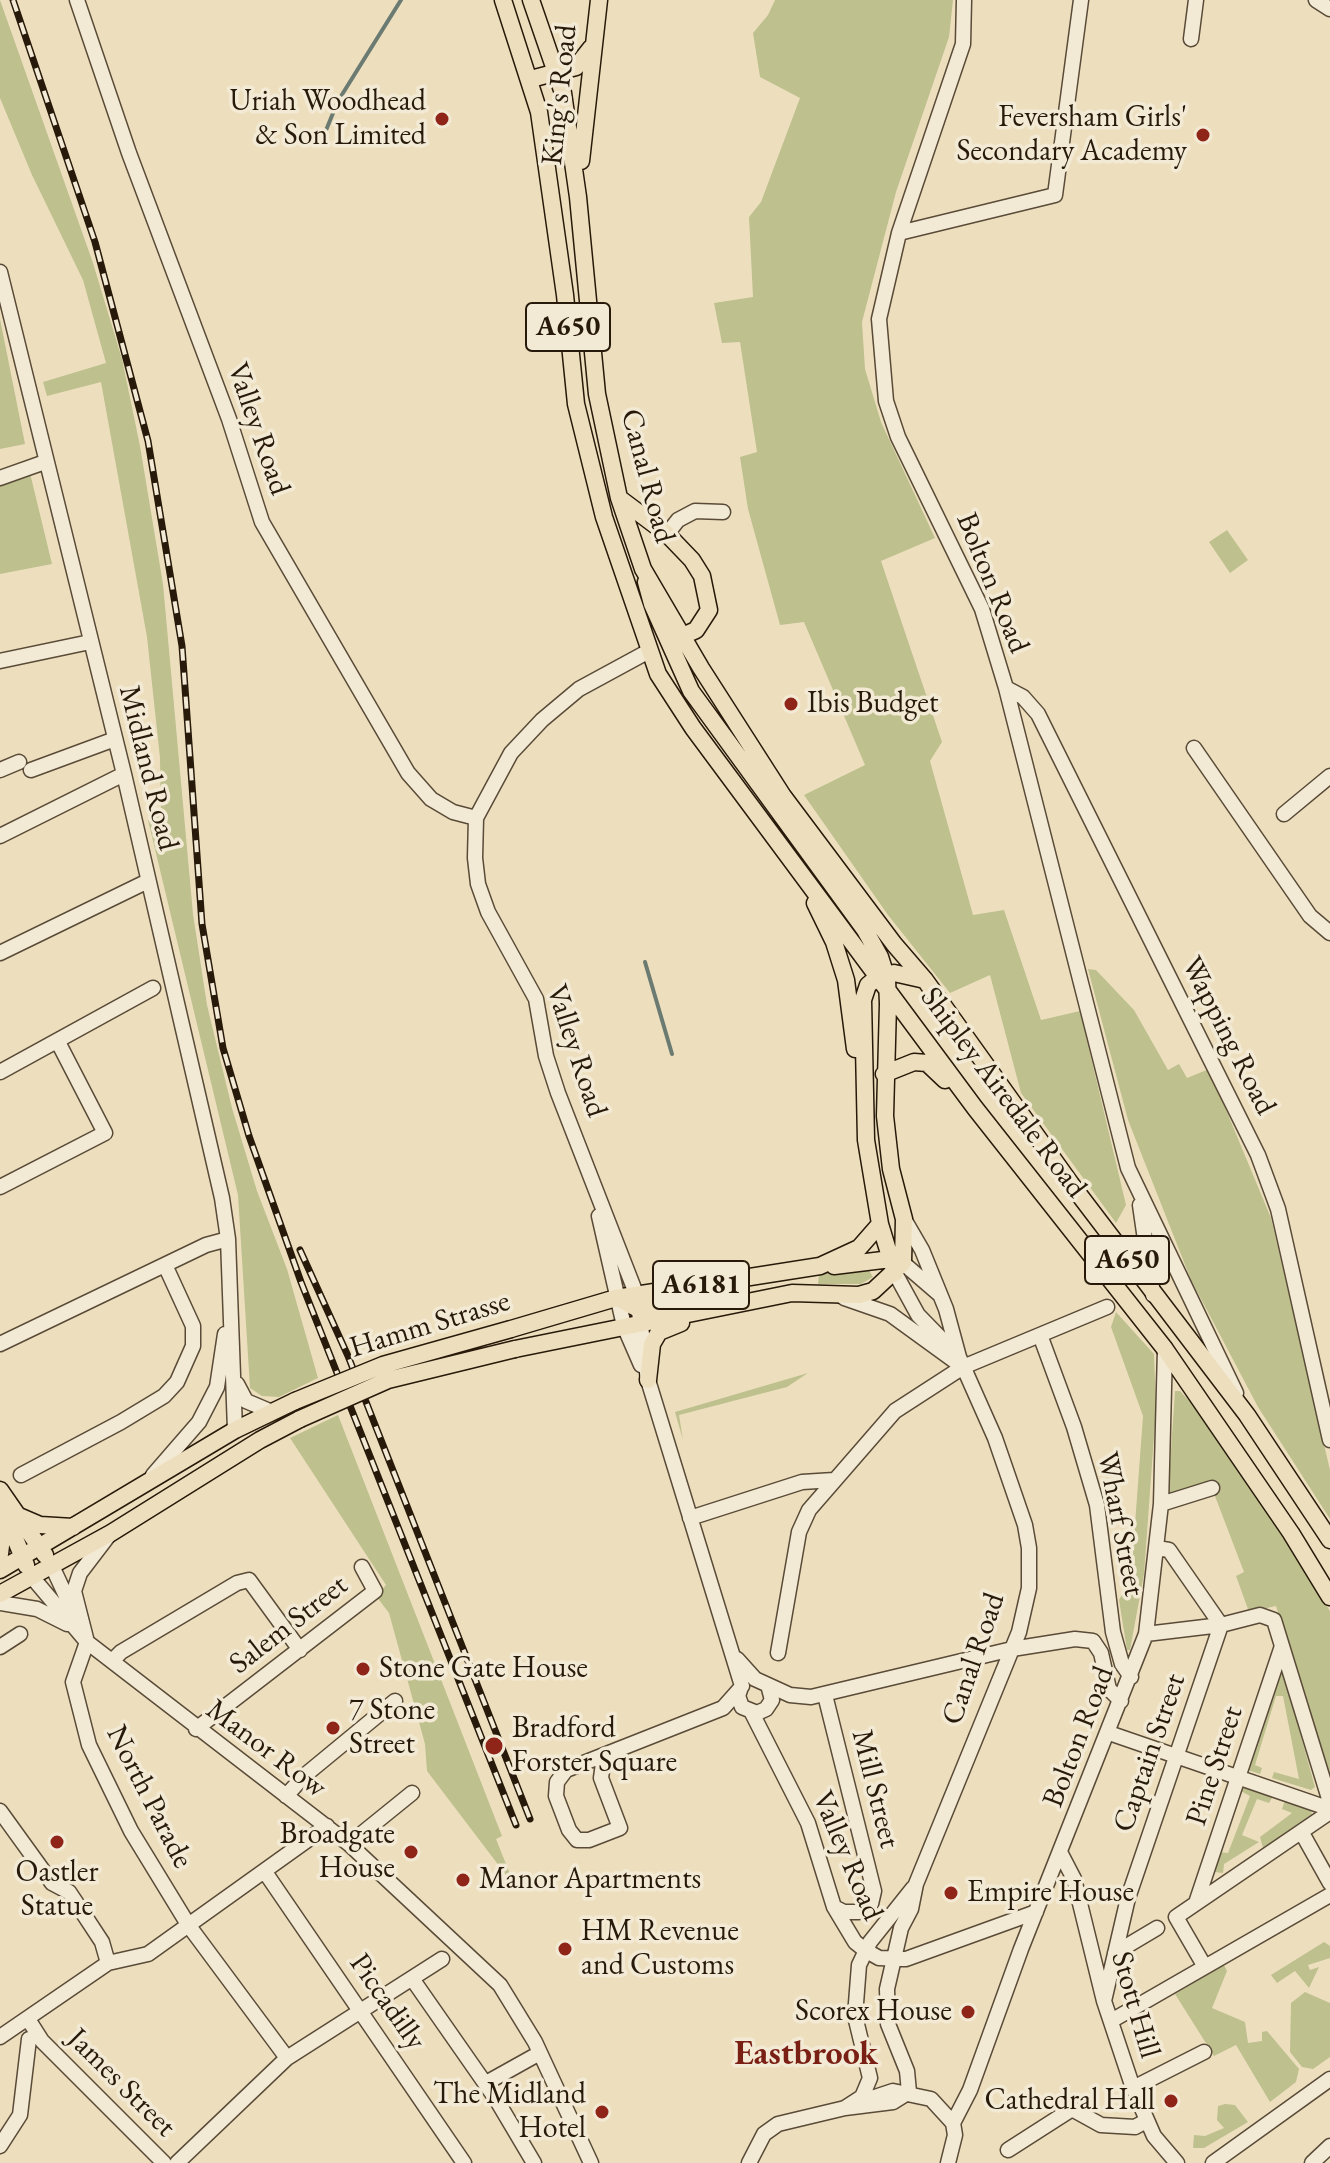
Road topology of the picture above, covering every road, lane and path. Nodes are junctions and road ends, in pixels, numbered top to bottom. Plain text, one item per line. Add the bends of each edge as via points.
1 (77, 0) edge
2 (503, 0) edge
3 (531, 0) edge
4 (599, 0) edge
5 (964, 0) edge
6 (1081, 0) edge
7 (1196, 0) edge
8 (1316, 0) edge
9 (1330, 9) edge
10 (1191, 39) dead end
11 (592, 47) junction
12 (557, 74) junction
13 (531, 79) junction
14 (578, 197) junction
15 (899, 233) junction
16 (0, 272) edge
17 (45, 462) junction
18 (0, 478) edge
19 (619, 498) junction
20 (723, 512) dead end
21 (667, 534) junction
22 (676, 640) junction
23 (90, 642) junction
24 (649, 651) junction
25 (0, 661) edge
26 (1006, 688) junction
27 (115, 739) junction
28 (1194, 748) dead end
29 (0, 770) edge
30 (124, 774) junction
31 (1330, 776) edge
32 (1284, 814) dead end
33 (476, 818) junction
34 (0, 836) edge
35 (798, 867) junction
36 (148, 881) junction
37 (1330, 933) edge
38 (0, 953) edge
39 (884, 979) junction
40 (925, 980) junction
41 (153, 988) dead end
42 (58, 1042) junction
43 (0, 1072) edge
44 (884, 1074) junction
45 (866, 1105) junction
46 (975, 1108) junction
47 (588, 1165) junction
48 (0, 1187) edge
49 (1138, 1192) junction
50 (904, 1219) junction
51 (880, 1224) junction
52 (228, 1239) junction
53 (165, 1265) junction
54 (896, 1265) junction
55 (820, 1266) junction
56 (229, 1278) junction
57 (1153, 1295) junction
58 (941, 1296) junction
59 (841, 1297) junction
60 (616, 1298) junction
61 (732, 1306) junction
62 (1107, 1307) dead end
63 (634, 1313) junction
64 (1040, 1335) junction
65 (0, 1344) edge
66 (1165, 1349) junction
67 (961, 1362) junction
68 (235, 1380) junction
69 (648, 1380) junction
70 (272, 1412) junction
71 (1247, 1415) junction
72 (235, 1430) junction
73 (1330, 1440) edge
74 (216, 1467) junction
75 (21, 1475) dead end
76 (834, 1480) junction
77 (147, 1482) junction
78 (1212, 1488) dead end
79 (0, 1490) edge
80 (1161, 1504) junction
81 (7, 1510) edge
82 (690, 1518) junction
83 (74, 1526) junction
84 (111, 1533) junction
85 (1330, 1540) edge
86 (40, 1547) junction
87 (1157, 1548) junction
88 (0, 1554) edge
89 (22, 1559) junction
90 (52, 1566) junction
91 (362, 1567) dead end
92 (0, 1570) edge
93 (32, 1577) junction
94 (0, 1594) edge
95 (1330, 1597) edge
96 (0, 1603) edge
97 (1221, 1625) junction
98 (71, 1626) junction
99 (20, 1634) dead end
100 (1146, 1634) junction
101 (87, 1642) junction
102 (1282, 1645) junction
103 (0, 1647) edge
104 (1012, 1649) junction
105 (300, 1650) junction
106 (778, 1653) dead end
107 (112, 1661) junction
108 (1131, 1677) junction
109 (751, 1685) junction
110 (790, 1695) junction
111 (825, 1695) junction
112 (395, 1701) dead end
113 (1121, 1701) junction
114 (723, 1708) junction
115 (758, 1710) junction
116 (196, 1729) junction
117 (1109, 1733) junction
118 (604, 1756) junction
119 (1176, 1757) junction
120 (1238, 1778) junction
121 (412, 1793) dead end
122 (286, 1796) junction
123 (1330, 1802) edge
124 (0, 1811) edge
125 (1330, 1811) edge
126 (327, 1826) junction
127 (1302, 1833) junction
128 (349, 1844) junction
129 (1061, 1854) junction
130 (1325, 1863) edge
131 (265, 1872) junction
132 (1330, 1883) edge
133 (916, 1884) junction
134 (1330, 1895) edge
135 (1196, 1903) junction
136 (834, 1907) junction
137 (1036, 1912) junction
138 (189, 1926) junction
139 (1157, 1928) dead end
140 (865, 1950) junction
141 (1115, 1953) junction
142 (442, 1959) dead end
143 (887, 1959) junction
144 (108, 1963) junction
145 (1205, 1967) junction
146 (413, 1980) junction
147 (1104, 2001) junction
148 (363, 2013) junction
149 (28, 2019) junction
150 (1111, 2021) junction
151 (5, 2034) edge
152 (36, 2040) junction
153 (1204, 2052) dead end
154 (538, 2054) junction
155 (287, 2058) junction
156 (1330, 2079) edge
157 (486, 2083) junction
158 (1133, 2088) junction
159 (909, 2092) junction
160 (845, 2108) junction
161 (1146, 2121) junction
162 (953, 2123) junction
163 (0, 2146) edge
164 (1330, 2146) edge
165 (1008, 2150) dead end
166 (164, 2163) edge
167 (177, 2163) edge
168 (464, 2163) edge
169 (534, 2163) edge
170 (591, 2163) edge
171 (749, 2163) edge
172 (948, 2163) edge
173 (1177, 2163) edge
174 (1213, 2163) edge
175 (1312, 2163) edge

1 - 33 street, Valley Road via 269,535 408,773 431,799
2 - 13 main road, Canal Road / A650
3 - 12 main road, Canal Road / A650
4 - 11 main road, King's Road
5 - 15 street, Bolton Road via 963,44
6 - 15 street via 1055,195
7 - 10 street
8 - 9 street
11 - 12 main road via 576,67
11 - 14 main road, King's Road
12 - 13 main road
12 - 14 main road, Canal Road / A650
13 - 24 main road, Canal Road / A650 via 565,295 576,404 604,517
14 - 19 main road, Canal Road / A650 via 597,394
15 - 26 street, Bolton Road via 879,319 886,401 898,437 982,609
16 - 17 street, Midland Road
17 - 18 street
17 - 23 street, Midland Road
19 - 21 main road
19 - 22 main road, Canal Road / A650 via 652,604
20 - 21 street via 695,511
21 - 22 main road via 702,576 710,603 704,620
22 - 24 main road
22 - 39 main road, A650 via 691,691 865,930
22 - 40 main road, A650 via 783,796
23 - 25 street
23 - 27 street, Midland Road
24 - 33 street via 579,689 542,720 511,753
24 - 35 main road, Canal Road / A650 via 686,719
26 - 49 street, Bolton Road
26 - 73 street, Wapping Road via 1038,714 1258,1155 1278,1209
27 - 29 street
27 - 30 street, Midland Road
28 - 37 street via 1310,916
30 - 34 street
30 - 36 street, Midland Road
31 - 32 street
33 - 47 street, Valley Road via 478,884 536,999 550,1068
35 - 39 main road, Canal Road / A650
35 - 45 main road, Canal Road via 846,980 858,1083
36 - 38 street
36 - 52 street, Midland Road
39 - 40 main road
39 - 44 main road, Canal Road
39 - 45 main road, Canal Road via 868,985 863,1000
39 - 46 main road, Shipley Airedale Road / A650
40 - 57 main road, Shipley Airedale Road / A650
41 - 42 street
42 - 43 street
42 - 48 street via 105,1133
44 - 46 main road via 914,1062 927,1063
44 - 50 main road, Canal Road via 891,1169
45 - 51 main road, Canal Road via 866,1140
46 - 66 main road, Shipley Airedale Road / A650
47 - 60 street, Valley Road
47 - 63 street, Valley Road
49 - 57 street, Bolton Road
49 - 71 street, Bolton Road
50 - 54 main road
50 - 58 street, Canal Road
51 - 54 main road, Canal Road
51 - 55 main road, Hamm Strasse / A6181 via 859,1248
52 - 53 street
52 - 56 street, Midland Road
53 - 65 street
53 - 75 street via 193,1326 193,1346 177,1382 164,1396 39,1473
54 - 55 main road, A6181
54 - 58 street
54 - 59 main road, Hamm Strasse / A6181 via 873,1291
54 - 67 street, Canal Road via 918,1315
55 - 63 main road, Hamm Strasse / A6181
56 - 68 street, Midland Road
56 - 77 street, Midland Road via 217,1387 199,1422
57 - 66 main road
57 - 71 main road, Shipley Airedale Road / A650
58 - 67 street, Canal Road
59 - 61 main road, Hamm Strasse / A6181 via 792,1293
59 - 67 street via 890,1314
60 - 63 main road, Hamm Strasse / A6181
60 - 63 street, Valley Road
60 - 70 main road, Hamm Strasse / A6181, bridge via 383,1365
61 - 63 main road, Hamm Strasse / A6181
61 - 69 main road via 659,1332 652,1344
62 - 64 street
63 - 69 street, Valley Road
63 - 74 main road, Hamm Strasse / A6181, bridge via 388,1380 300,1419
64 - 67 street
64 - 108 street, Wharf Street via 1097,1505 1113,1632
66 - 80 street, Bolton Road
66 - 95 main road, Shipley Airedale Road / A650
67 - 76 street via 895,1411
67 - 104 street, Canal Road via 1025,1525 1029,1588
68 - 70 street via 246,1401
68 - 72 street, Midland Road
69 - 82 street, Valley Road
70 - 72 main road, Hamm Strasse / A6181
71 - 85 main road, Shipley Airedale Road / A650
72 - 74 main road
72 - 77 main road, Hamm Strasse / A6181
74 - 84 main road, Hamm Strasse / A6181
76 - 82 street via 802,1482
76 - 106 street via 799,1532
77 - 83 main road, Hamm Strasse / A6181
78 - 80 street
79 - 81 main road
80 - 87 street, Bolton Road
81 - 83 main road via 40,1525
81 - 86 main road
81 - 88 main road
81 - 89 main road
82 - 109 street, Valley Road via 734,1656
83 - 86 main road, Hamm Strasse / A6181
84 - 90 main road, Hamm Strasse / A6181
84 - 101 street via 80,1573 74,1591
86 - 89 main road, Hamm Strasse / A6181
86 - 90 main road
87 - 97 street via 1169,1550
87 - 100 street, Bolton Road
89 - 92 main road, A6181
89 - 93 main road
90 - 93 main road, Hamm Strasse / A6181
90 - 101 street, Manor Row
91 - 105 street, Salem Street via 375,1591
93 - 94 main road, A6181
93 - 98 street, Manor Row
96 - 98 street, Manor Row via 37,1609
97 - 100 street
97 - 102 street via 1260,1615 1274,1620
97 - 119 street, Captain Street
98 - 101 street, Manor Row
99 - 103 street
100 - 108 street, Bolton Road
101 - 107 street, Manor Row
101 - 138 street, North Parade via 73,1682 89,1745 131,1831
102 - 120 street, Pine Street
102 - 123 street
104 - 111 street
104 - 113 street via 1093,1641 1109,1689
104 - 133 street, Canal Road
105 - 107 street via 249,1580
105 - 116 street, Salem Street
107 - 116 street, Manor Row
108 - 113 street, Bolton Road
109 - 110 street
109 - 114 street
109 - 115 street via 739,1702
109 - 115 street via 772,1695
110 - 111 street
110 - 115 street
111 - 136 street, Mill Street via 873,1901 859,1912
112 - 122 street
113 - 117 street, Bolton Road
114 - 115 street
114 - 118 street
115 - 136 street, Valley Road via 764,1737 812,1833
116 - 122 street, Manor Row
117 - 119 street
117 - 129 street, Bolton Road
118 - 118 street via 601,1778 620,1828 577,1840 556,1796 557,1782 566,1770
119 - 120 street
119 - 141 street, Captain Street
120 - 125 street
120 - 135 street, Pine Street
121 - 128 street
122 - 126 street, Manor Row
124 - 144 street via 52,1883 69,1892 102,1942
125 - 127 street
126 - 128 street, Manor Row
126 - 131 street
127 - 130 street
127 - 135 street
128 - 154 street, Manor Row via 500,1985
129 - 137 street, Bolton Road
129 - 147 street, Stott Hill via 1074,1879
130 - 132 street
131 - 138 street
131 - 148 street, Piccadilly
133 - 140 street, Canal Road
133 - 143 street, Canal Road
134 - 145 street
135 - 145 street via 1176,1917
136 - 140 street, Valley Road
137 - 143 street
137 - 162 street, Bolton Road
138 - 144 street via 148,1954
138 - 155 street, North Parade
139 - 141 street
140 - 143 street
140 - 160 street, Canal Road via 857,1974 855,2016 870,2078 862,2097
141 - 147 street, Captain Street
142 - 146 street
143 - 159 street, Canal Road via 888,2024 907,2071
144 - 149 street
145 - 150 street
146 - 148 street
146 - 157 street
147 - 150 street, Stott Hill
148 - 155 street
148 - 168 street, Piccadilly
149 - 151 street
149 - 152 street, James Street
150 - 158 street, Stott Hill
151 - 152 street, James Street
152 - 163 street via 20,2115
152 - 166 street, James Street
153 - 158 street
154 - 157 street
154 - 170 street, Manor Row
155 - 167 street
156 - 174 street
157 - 169 street
158 - 161 street, Stott Hill
159 - 160 street via 893,2091
159 - 162 street via 931,2099
160 - 171 street via 778,2124 764,2134
161 - 165 street via 1135,2127 1101,2125 1072,2109
161 - 173 street, Stott Hill
162 - 172 street, Bolton Road
164 - 175 street

